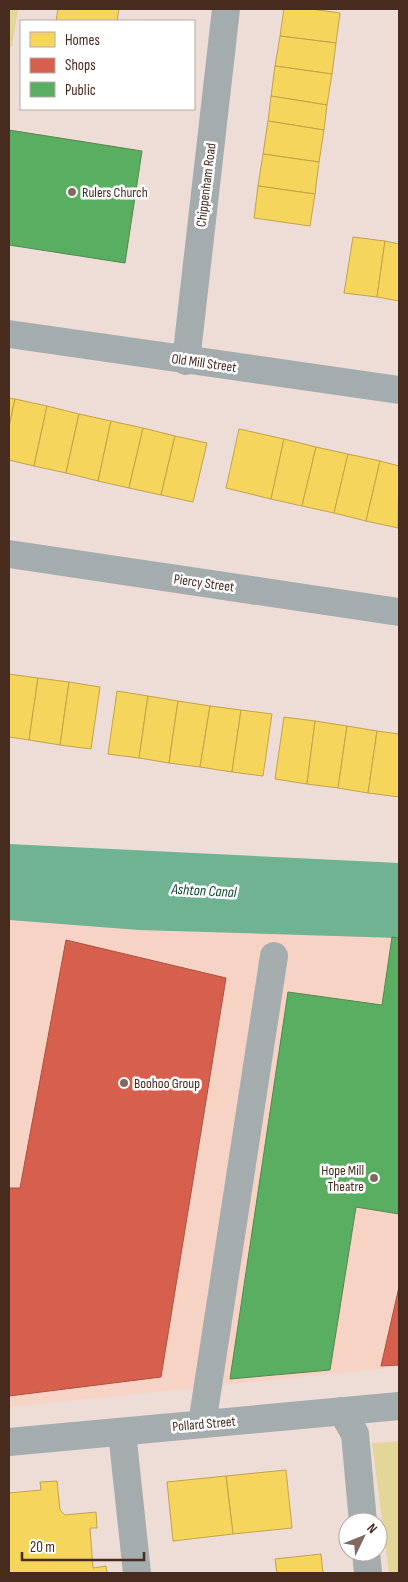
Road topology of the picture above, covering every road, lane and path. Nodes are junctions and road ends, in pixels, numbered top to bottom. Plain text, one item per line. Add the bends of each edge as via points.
1 (226, 9) edge
2 (9, 334) edge
3 (186, 361) junction
4 (399, 390) edge
5 (9, 554) edge
6 (399, 612) edge
7 (274, 956) dead end
8 (399, 1406) edge
9 (342, 1411) junction
10 (202, 1424) junction
11 (122, 1432) junction
12 (9, 1442) edge
13 (363, 1512) edge
14 (137, 1573) edge

1 - 3 street, Chippenham Road
2 - 3 street, Old Mill Street
3 - 4 street, Old Mill Street
5 - 6 street, Piercy Street
7 - 10 street
8 - 9 street, Pollard Street
9 - 10 street, Pollard Street
9 - 13 street via 355,1434
10 - 11 street, Pollard Street
11 - 12 street, Pollard Street
11 - 14 street

